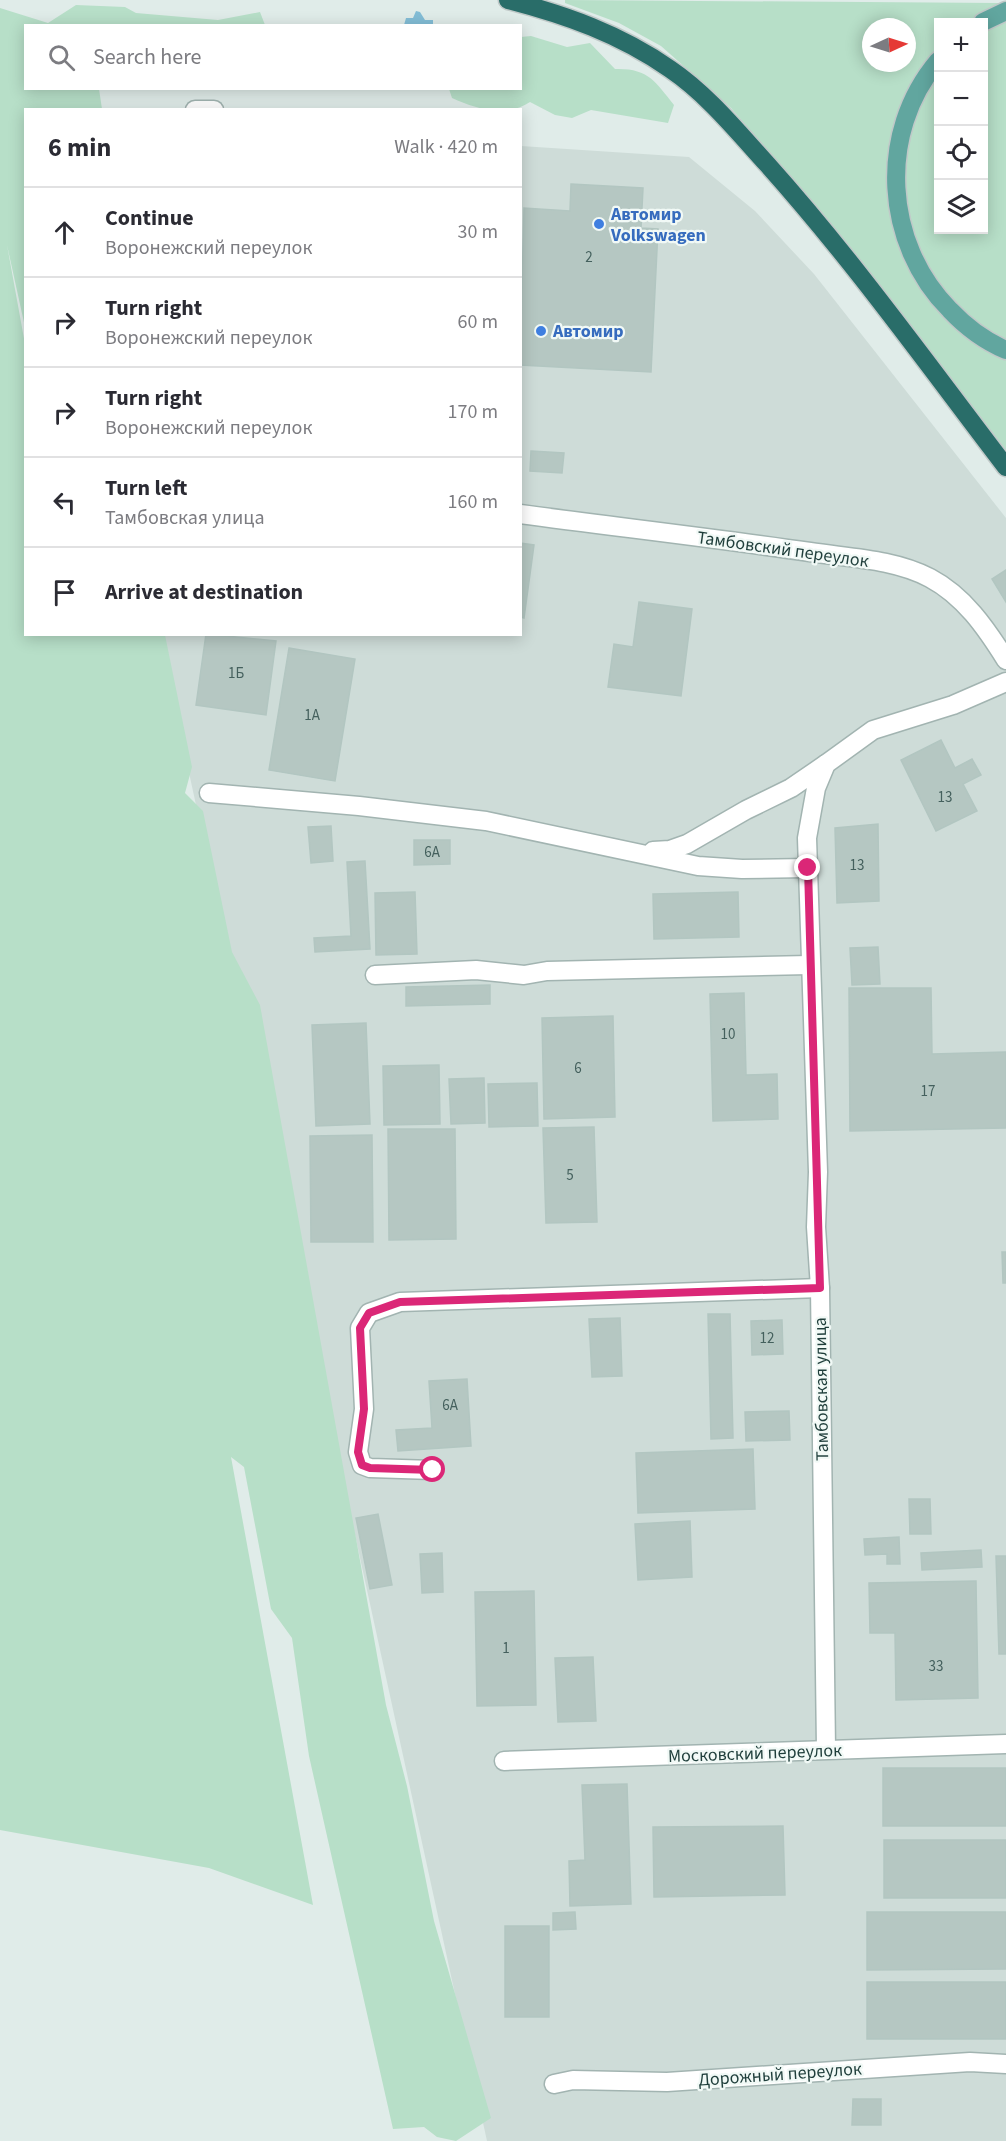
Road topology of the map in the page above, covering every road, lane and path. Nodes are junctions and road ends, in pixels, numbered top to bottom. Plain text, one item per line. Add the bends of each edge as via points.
1 (508, 0) edge
2 (1006, 11) edge
3 (988, 20) edge
4 (934, 69) edge
5 (1006, 350) edge
6 (1006, 467) edge
7 (522, 514) edge
8 (1006, 660) edge
9 (1006, 682) edge
10 (826, 764) junction
11 (209, 793) dead end
12 (643, 852) junction
13 (808, 868) junction
14 (810, 965) junction
15 (375, 975) dead end
16 (820, 1288) junction
17 (433, 1470) dead end
18 (1006, 1744) edge
19 (826, 1749) junction
20 (504, 1761) dead end
21 (1006, 2064) edge
22 (554, 2084) dead end

1 - 6 highway via 576,19 622,39 671,69 716,108 821,225
2 - 3 main road
4 - 5 main road via 914,99 899,142 896,188 903,228 936,297 968,327
7 - 8 street, Тамбовский переулок via 903,567 931,579 958,599 980,622
9 - 10 street via 952,705 873,730
10 - 12 street via 791,788 687,844
10 - 13 street, Тамбовская улица via 816,788 807,838
11 - 12 street via 442,814
12 - 13 street via 698,866
13 - 14 street, Тамбовская улица
14 - 15 street via 547,971 524,975 476,970
14 - 16 street, Тамбовская улица
16 - 17 street via 400,1302 369,1313 360,1328 364,1409 358,1452 362,1465
16 - 19 street, Тамбовская улица
18 - 19 street, Московский переулок
19 - 20 street, Московский переулок
21 - 22 street, Дорожный переулок via 958,2063 667,2082 573,2080

